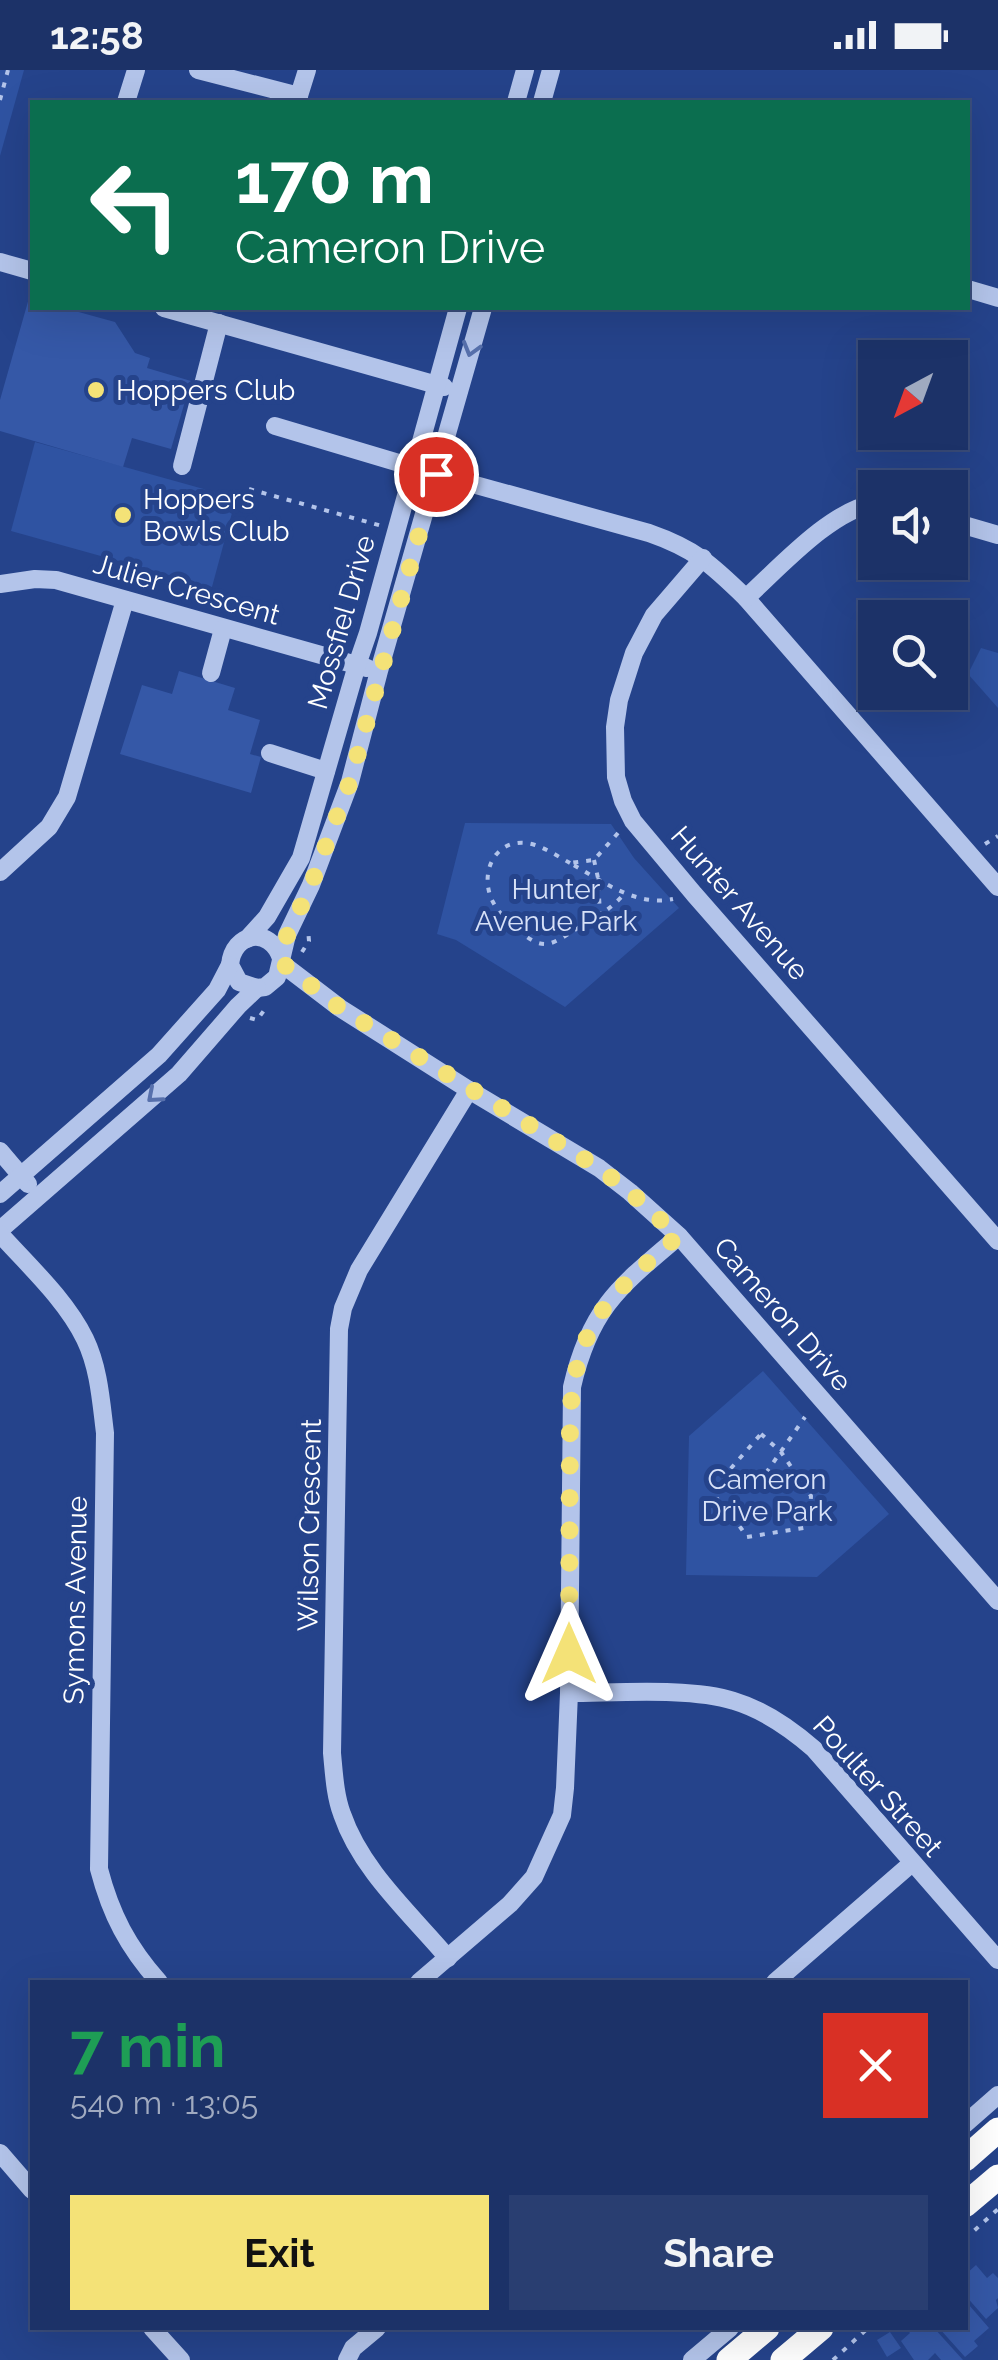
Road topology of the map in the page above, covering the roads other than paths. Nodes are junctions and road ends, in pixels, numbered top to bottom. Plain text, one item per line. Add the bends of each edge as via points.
1 (136, 70) edge
2 (198, 70) edge
3 (307, 70) edge
4 (525, 70) edge
5 (550, 70) edge
6 (298, 99) edge
7 (127, 100) edge
8 (517, 100) edge
9 (542, 100) edge
10 (0, 262) edge
11 (30, 270) edge
12 (970, 290) edge
13 (998, 298) edge
14 (171, 310) edge
15 (457, 310) edge
16 (483, 310) edge
17 (218, 323) junction
18 (436, 384) junction
19 (459, 392) junction
20 (276, 426) dead end
21 (182, 466) dead end
22 (413, 467) junction
23 (436, 474) junction
24 (858, 508) edge
25 (968, 526) edge
26 (998, 535) edge
27 (703, 558) junction
28 (0, 584) edge
29 (746, 598) junction
30 (126, 600) junction
31 (223, 628) junction
32 (357, 664) junction
33 (379, 671) junction
34 (211, 673) dead end
35 (270, 753) dead end
36 (326, 772) junction
37 (0, 872) edge
38 (998, 887) edge
39 (247, 938) junction
40 (281, 961) junction
41 (230, 965) junction
42 (261, 988) junction
43 (340, 1008) junction
44 (470, 1090) junction
45 (0, 1150) edge
46 (21, 1175) junction
47 (0, 1194) edge
48 (38, 1196) junction
49 (0, 1232) edge
50 (678, 1236) junction
51 (998, 1241) edge
52 (998, 1600) edge
53 (569, 1693) junction
54 (912, 1864) junction
55 (448, 1958) junction
56 (998, 1960) edge
57 (157, 1980) edge
58 (421, 1980) edge
59 (777, 1980) edge
60 (998, 2095) edge
61 (968, 2121) edge
62 (998, 2130) edge
63 (0, 2154) edge
64 (968, 2155) edge
65 (998, 2177) edge
66 (30, 2188) edge
67 (968, 2202) edge
68 (154, 2330) edge
69 (374, 2330) edge
70 (819, 2330) edge
71 (752, 2339) edge
72 (181, 2360) edge
73 (347, 2360) edge
74 (692, 2360) edge
75 (729, 2360) edge
76 (783, 2360) edge

1 - 7 street
2 - 6 street
3 - 6 street
4 - 8 street
5 - 9 street
10 - 11 street
12 - 13 street
14 - 17 street
15 - 18 street, Mossfiel Drive
16 -> 19 street, Mossfiel Drive
17 - 18 street
17 - 21 street
18 - 19 street
18 - 22 street, Mossfiel Drive
19 - 23 street, Mossfiel Drive
20 - 22 street
22 - 23 street
22 - 32 street, Mossfiel Drive
23 - 27 street via 649,532
23 - 33 street, Mossfiel Drive
24 - 29 street via 832,520
25 - 26 street
27 - 29 street
27 - 51 street, Hunter Avenue via 654,615 620,700 616,777 633,821
28 - 30 street, Julier Crescent via 56,580
29 - 38 street
30 - 31 street, Julier Crescent
30 - 37 street via 67,797 49,827
31 - 32 street, Julier Crescent
31 - 34 street
32 - 33 street, Julier Crescent
32 - 36 street, Mossfiel Drive
33 - 40 street, Mossfiel Drive via 350,782
35 - 36 street
36 - 39 street, Mossfiel Drive via 301,858 268,917
39 - 40 street via 265,938
39 - 41 street via 234,949
40 - 42 street via 277,978
40 - 43 street, Cameron Drive
41 - 42 street via 239,982
41 - 46 street via 217,990 160,1055
42 - 43 street, Cameron Drive via 281,985
42 -> 48 street via 179,1074
43 - 44 street, Cameron Drive
44 - 50 street, Cameron Drive via 599,1168
44 - 55 street, Wilson Crescent via 358,1270 339,1329 334,1784 352,1840 368,1865
45 - 46 street
46 - 47 street
46 - 48 street
48 - 49 street
49 - 57 street, Symons Avenue via 85,1339 99,1382 105,1433 99,1869 122,1933
50 - 52 street, Cameron Drive
50 - 53 street via 604,1307 579,1357 570,1419
53 - 54 street, Poulter Street via 692,1694 764,1714 814,1749
53 - 55 street via 562,1815 552,1841 510,1904
54 - 56 street, Poulter Street
54 - 59 street
55 - 58 street
60 - 61 street
62 - 64 highway
63 - 66 street
65 - 67 highway
68 - 72 street
69 - 73 street
70 - 76 highway
71 - 74 street
71 - 75 highway

